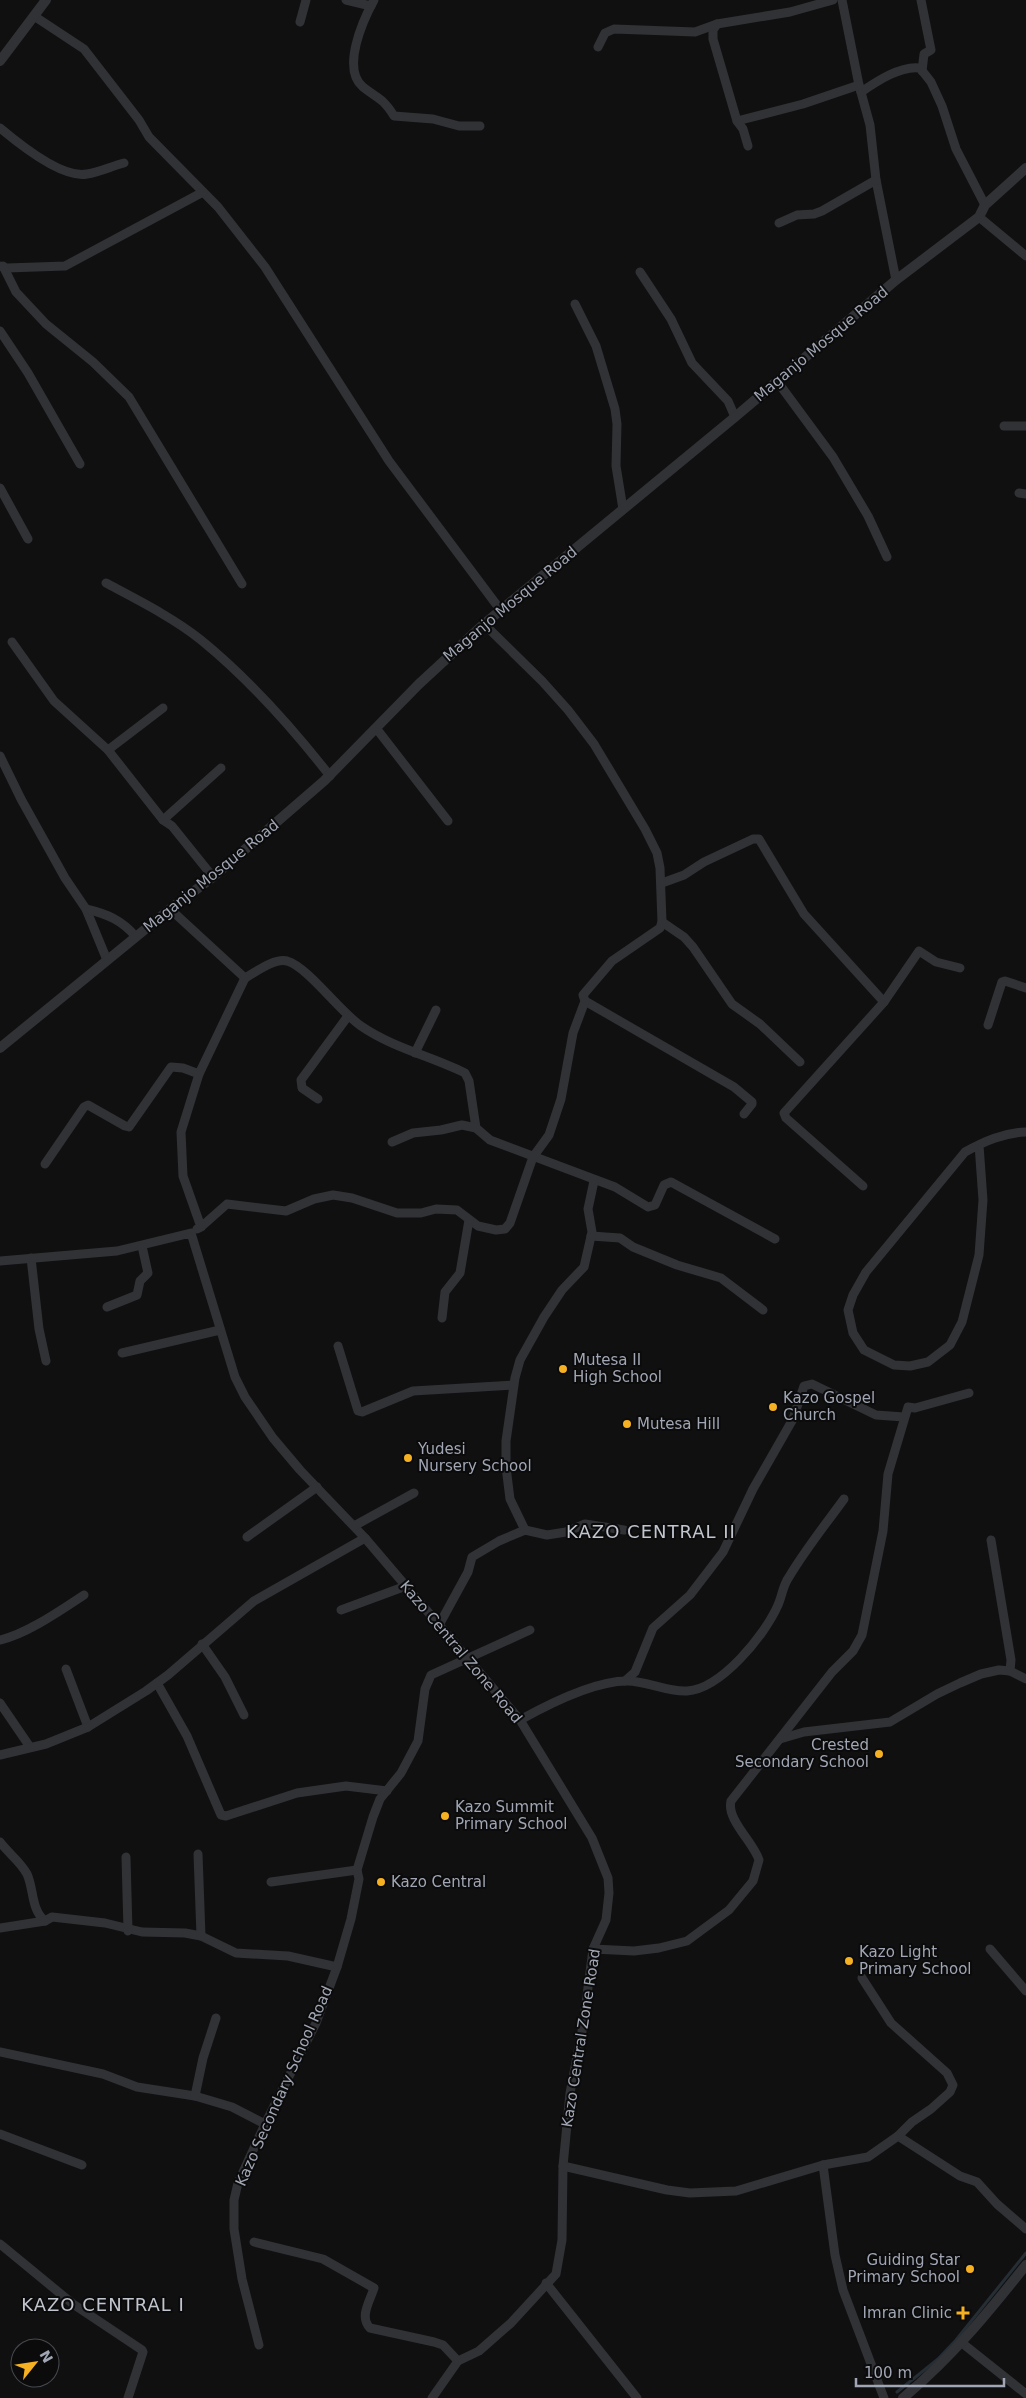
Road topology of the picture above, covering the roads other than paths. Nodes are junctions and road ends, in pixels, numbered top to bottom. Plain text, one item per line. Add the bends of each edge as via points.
1 (46, 0) edge
2 (306, 0) edge
3 (346, 0) edge
4 (834, 0) edge
5 (842, 0) edge
6 (921, 0) edge
7 (372, 3) edge
8 (34, 16) junction
9 (300, 22) dead end
10 (717, 24) junction
11 (598, 47) dead end
12 (0, 61) edge
13 (922, 71) junction
14 (860, 88) junction
15 (737, 121) junction
16 (480, 126) dead end
17 (0, 128) edge
18 (748, 146) dead end
19 (124, 162) dead end
20 (1026, 168) edge
21 (876, 180) junction
22 (202, 192) junction
23 (985, 205) junction
24 (980, 217) junction
25 (779, 224) dead end
26 (1026, 256) edge
27 (1, 266) edge
28 (640, 272) dead end
29 (896, 280) junction
30 (575, 304) dead end
31 (0, 331) edge
32 (777, 381) junction
33 (735, 417) junction
34 (1004, 426) dead end
35 (1026, 426) edge
36 (80, 464) dead end
37 (0, 488) edge
38 (623, 510) junction
39 (28, 539) dead end
40 (888, 557) dead end
41 (106, 582) dead end
42 (242, 584) dead end
43 (496, 604) dead end
44 (484, 624) junction
45 (12, 642) dead end
46 (163, 708) dead end
47 (376, 728) junction
48 (108, 750) junction
49 (0, 756) edge
50 (221, 768) dead end
51 (330, 776) junction
52 (163, 820) junction
53 (448, 821) dead end
54 (213, 877) junction
55 (662, 884) junction
56 (86, 909) junction
57 (170, 909) junction
58 (662, 922) junction
59 (136, 937) junction
60 (107, 960) junction
61 (960, 968) dead end
62 (245, 978) junction
63 (1026, 988) edge
64 (585, 1001) junction
65 (884, 1002) junction
66 (436, 1010) dead end
67 (348, 1016) junction
68 (988, 1025) dead end
69 (0, 1048) edge
70 (415, 1053) junction
71 (800, 1062) dead end
72 (199, 1074) junction
73 (318, 1099) dead end
74 (744, 1114) dead end
75 (476, 1128) junction
76 (1026, 1132) edge
77 (392, 1142) dead end
78 (978, 1145) junction
79 (534, 1157) junction
80 (45, 1164) dead end
81 (594, 1181) junction
82 (863, 1186) dead end
83 (469, 1220) junction
84 (201, 1226) junction
85 (191, 1234) junction
86 (591, 1236) junction
87 (775, 1239) dead end
88 (142, 1246) junction
89 (31, 1258) junction
90 (0, 1261) edge
91 (107, 1307) dead end
92 (764, 1310) dead end
93 (442, 1318) dead end
94 (220, 1330) junction
95 (338, 1346) dead end
96 (122, 1353) dead end
97 (46, 1361) dead end
98 (513, 1385) junction
99 (969, 1392) dead end
100 (904, 1417) junction
101 (317, 1487) junction
102 (414, 1493) dead end
103 (844, 1499) dead end
104 (354, 1526) junction
105 (525, 1530) junction
106 (624, 1530) dead end
107 (246, 1536) dead end
108 (365, 1538) junction
109 (991, 1540) dead end
110 (406, 1586) junction
111 (84, 1595) dead end
112 (341, 1610) dead end
113 (440, 1625) junction
114 (530, 1630) dead end
115 (0, 1640) edge
116 (202, 1644) junction
117 (467, 1660) junction
118 (66, 1669) dead end
119 (1010, 1671) junction
120 (1026, 1679) edge
121 (625, 1681) junction
122 (157, 1683) junction
123 (0, 1703) edge
124 (244, 1715) dead end
125 (520, 1720) junction
126 (88, 1727) junction
127 (780, 1739) junction
128 (30, 1748) junction
129 (0, 1755) edge
130 (387, 1791) junction
131 (0, 1842) edge
132 (198, 1854) dead end
133 (126, 1857) dead end
134 (357, 1870) junction
135 (271, 1882) dead end
136 (45, 1921) junction
137 (0, 1928) edge
138 (128, 1931) junction
139 (201, 1936) junction
140 (990, 1949) dead end
141 (593, 1950) junction
142 (337, 1968) junction
143 (862, 1978) dead end
144 (1026, 1991) edge
145 (216, 2018) dead end
146 (0, 2052) edge
147 (195, 2096) junction
148 (265, 2124) junction
149 (0, 2134) edge
150 (898, 2136) junction
151 (82, 2165) dead end
152 (824, 2165) junction
153 (563, 2166) junction
154 (1026, 2228) edge
155 (254, 2242) dead end
156 (0, 2244) edge
157 (1026, 2265) edge
158 (546, 2283) junction
159 (962, 2343) junction
160 (259, 2345) dead end
161 (458, 2361) junction
162 (1026, 2394) edge
163 (128, 2398) edge
164 (432, 2398) edge
165 (637, 2398) edge
166 (884, 2398) edge
167 (903, 2398) edge

1 - 8 street
2 - 9 street
3 - 7 street
4 - 10 street via 790,12
5 - 14 street
6 - 13 street via 931,50 924,54
7 - 16 street via 354,52 353,71 363,87 386,103 394,116
8 - 12 street
8 - 22 street via 84,50 139,120 149,138
10 - 11 street via 695,32 614,29 605,33
10 - 15 street via 713,39
13 - 14 street via 920,68 907,69
13 - 23 street via 931,82 956,150
14 - 15 street
14 - 21 street via 870,125
15 - 18 street
17 - 19 street via 20,145 71,174 87,175
20 - 23 street
21 - 25 street via 822,211
21 - 29 street
22 - 27 street via 65,266
22 - 43 street via 218,207 265,267 389,461
23 - 24 street
24 - 26 street
24 - 29 street, Maganjo Mosque Road
27 - 42 street via 16,292 46,324 93,362 129,397
28 - 33 street via 670,319 692,363 728,401
29 - 32 street, Maganjo Mosque Road
30 - 38 street via 596,346 615,409 616,466
31 - 36 street
32 - 33 street, Maganjo Mosque Road
32 - 40 street via 834,457
33 - 38 street, Maganjo Mosque Road
34 - 35 street
37 - 39 street
38 - 44 street, Maganjo Mosque Road
41 - 51 street via 201,640 269,703
44 - 47 street, Maganjo Mosque Road
44 - 55 street via 542,681 594,744 657,853
45 - 48 street via 54,701
46 - 48 street
47 - 51 street, Maganjo Mosque Road
47 - 53 street
48 - 52 street
49 - 56 street via 65,878
50 - 52 street
51 - 54 street, Maganjo Mosque Road
52 - 54 street via 172,826
54 - 57 street, Maganjo Mosque Road
55 - 58 street
55 - 65 street via 753,839 759,839 804,914
56 - 59 street via 116,919
56 - 60 street
57 - 59 street, Maganjo Mosque Road
57 - 62 street
58 - 64 street via 654,934 630,947 607,966 587,987 583,995
58 - 71 street via 693,947 732,1004 760,1024
59 - 60 street, Maganjo Mosque Road
60 - 69 street, Maganjo Mosque Road
61 - 65 street via 936,962 919,951
62 - 67 street via 279,960 293,963
62 - 72 street
63 - 68 street via 1002,982
64 - 74 street via 734,1087 752,1102
64 - 79 street via 573,1033 549,1135
65 - 82 street via 784,1112 786,1118
66 - 70 street
67 - 70 street via 392,1044
67 - 73 street via 301,1080 302,1088
70 - 75 street via 468,1076
72 - 80 street via 171,1067 130,1127 88,1105 84,1107
72 - 84 street via 181,1132 183,1176
75 - 77 street via 462,1125 419,1132
75 - 79 street via 490,1140
76 - 78 street via 992,1138
78 - 78 street via 960,1159 866,1272 853,1294 848,1310 852,1333 864,1350 894,1365 928,1362 950,1345 962,1322 979,1255 982,1200
79 - 81 street
79 - 83 street via 510,1223 504,1229 478,1226
81 - 86 street via 588,1209
81 - 87 street via 615,1187 652,1207 664,1185 671,1182
83 - 84 street via 457,1210 397,1213 333,1195 286,1211 227,1204
83 - 93 street via 460,1273 445,1292
84 - 85 street
85 - 88 street
85 - 94 street, Kazo Central Zone Road
86 - 92 street via 620,1238 677,1265 721,1278
86 - 98 street via 584,1267 562,1290 544,1318 520,1360
88 - 89 street
88 - 91 street via 148,1273 140,1281 137,1295
89 - 90 street
89 - 97 street
94 - 96 street
94 - 101 street, Kazo Central Zone Road via 245,1397 273,1438
95 - 98 street via 358,1411 362,1412 413,1391
98 - 105 street via 506,1468 510,1499
99 - 100 street via 915,1408 908,1407
100 - 121 street via 876,1415 812,1384 804,1386 793,1419 722,1552 690,1595 652,1628 635,1672
100 - 127 street via 888,1474 883,1531 862,1635 853,1651 832,1672
101 - 104 street, Kazo Central Zone Road
101 - 107 street
102 - 104 street
103 - 121 street via 787,1579 778,1606 763,1631 735,1664 715,1679 687,1691
104 - 108 street, Kazo Central Zone Road
105 - 106 street via 548,1535 585,1524
105 - 113 street via 472,1557 468,1572
108 - 110 street, Kazo Central Zone Road
108 - 116 street via 254,1601
109 - 119 street via 1011,1660
110 - 112 street
110 - 113 street, Kazo Central Zone Road
111 - 115 street via 56,1614
113 - 117 street, Kazo Central Zone Road
114 - 117 street
116 - 122 street
116 - 124 street via 225,1677
117 - 125 street, Kazo Central Zone Road
117 - 130 street, Kazo Secondary School Road via 431,1675 425,1689 418,1741
118 - 126 street
119 - 120 street
119 - 127 street via 981,1674 937,1694 890,1722 804,1732
121 - 125 street via 600,1686 550,1704
122 - 126 street
122 - 130 street via 187,1736 221,1815 297,1793 346,1786
123 - 128 street
125 - 141 street, Kazo Central Zone Road via 588,1831 604,1864 609,1893 606,1920
126 - 128 street
127 - 141 street via 731,1801 733,1816 759,1860 753,1881 729,1910 687,1941 634,1951
128 - 129 street
130 - 134 street, Kazo Secondary School Road via 373,1817
131 - 136 street via 18,1859 28,1876 39,1916
132 - 139 street
133 - 138 street
134 - 135 street
134 - 142 street, Kazo Secondary School Road via 358,1887
136 - 137 street
136 - 138 street via 52,1917 105,1923
138 - 139 street
139 - 142 street via 236,1953 288,1956
140 - 144 street
141 - 153 street, Kazo Central Zone Road via 584,2026 570,2093
142 - 148 street, Kazo Secondary School Road via 316,2023
143 - 150 street via 891,2023 947,2073 953,2085 932,2109
145 - 147 street
146 - 147 street via 103,2074 137,2087
147 - 148 street via 232,2107
148 - 160 street, Kazo Secondary School Road via 238,2183 233,2212 242,2279
149 - 151 street
150 - 152 street via 868,2157
150 - 154 street via 960,2176 977,2182
152 - 153 street via 736,2191 712,2193 667,2190
152 - 166 street via 841,2282
153 - 158 street, Kazo Central Zone Road via 562,2240 556,2274
155 - 161 street via 323,2259 374,2288 365,2315 370,2328 443,2345
156 - 163 street via 73,2304 143,2350
157 - 159 street
158 - 161 street, Kazo Central Zone Road via 486,2346
158 - 165 street
159 - 162 street
159 - 167 street
161 - 164 street, Kazo Central Zone Road

